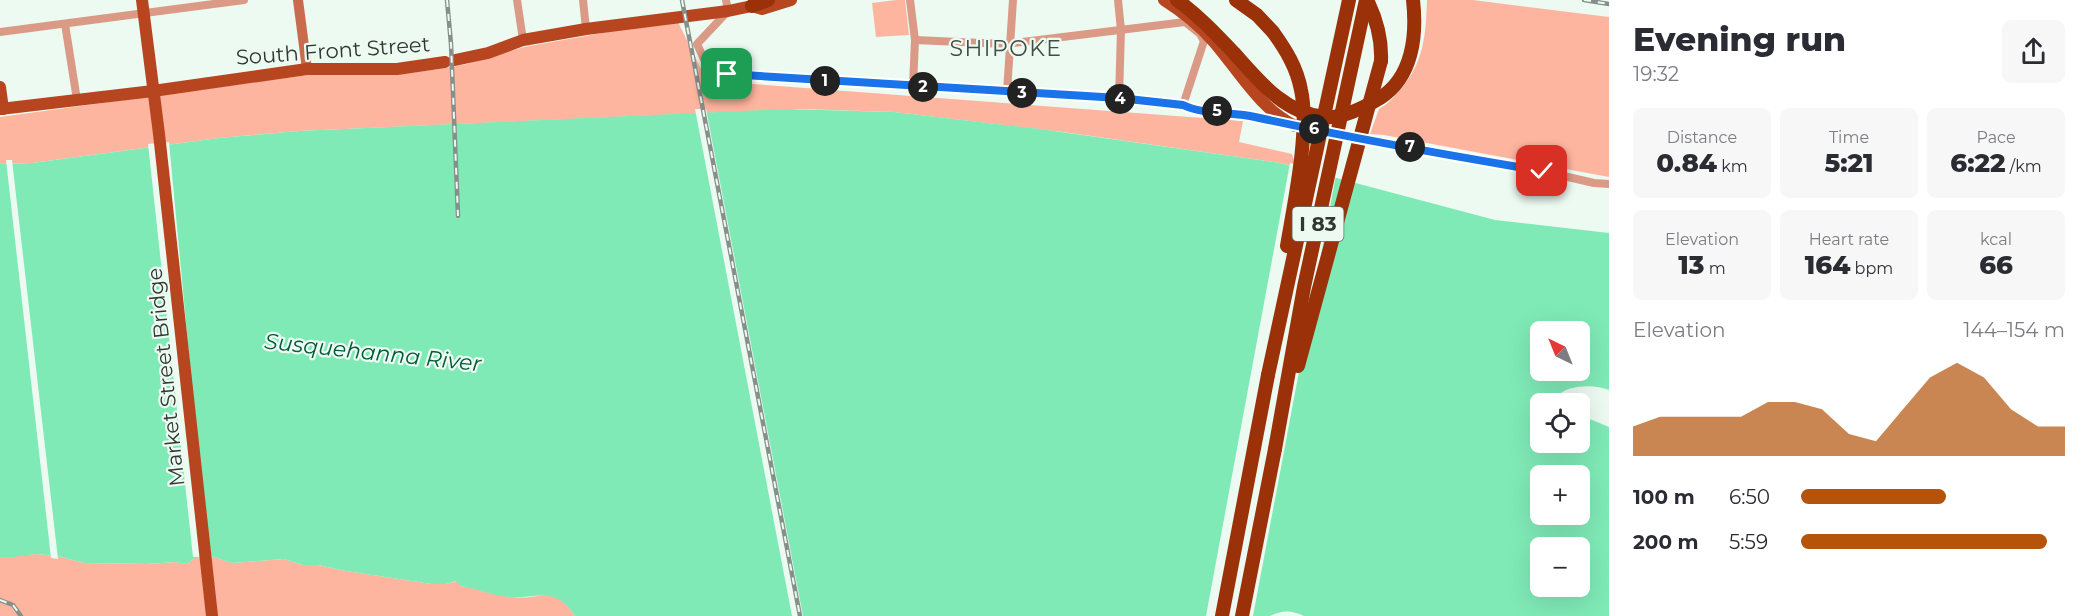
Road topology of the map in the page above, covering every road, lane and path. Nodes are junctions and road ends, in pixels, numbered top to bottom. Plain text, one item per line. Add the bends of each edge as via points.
1 (142, 0) edge
2 (244, 0) edge
3 (297, 0) edge
4 (517, 0) edge
5 (583, 0) edge
6 (768, 0) edge
7 (790, 0) edge
8 (910, 0) edge
9 (1013, 0) edge
10 (1118, 0) edge
11 (1164, 0) edge
12 (1177, 0) edge
13 (1236, 0) edge
14 (1349, 0) edge
15 (1366, 0) edge
16 (745, 3) edge
17 (1413, 4) edge
18 (727, 6) edge
19 (144, 13) junction
20 (65, 24) junction
21 (586, 29) junction
22 (1121, 30) junction
23 (0, 32) edge
24 (523, 40) junction
25 (915, 40) junction
26 (1011, 42) junction
27 (307, 69) junction
28 (913, 86) junction
29 (0, 87) edge
30 (153, 91) junction
31 (1007, 92) junction
32 (1119, 98) junction
33 (76, 100) junction
34 (1183, 105) junction
35 (1, 109) edge
36 (1295, 126) junction
37 (1609, 184) edge
38 (1268, 375) junction
39 (1275, 449) junction
40 (212, 612) edge
41 (1222, 616) edge
42 (1242, 616) edge

1 - 19 main road, Market Street Bridge
2 - 19 street
3 - 27 main road
4 - 24 street
5 - 21 street
6 - 16 highway
7 - 16 main road, South Front Street via 762,9
8 - 25 street
9 - 26 street
10 - 22 street
11 - 36 main road via 1209,36 1274,113
12 - 17 highway via 1210,28 1276,97 1326,118 1364,107 1383,96 1397,81 1408,64 1414,43
13 - 38 highway, bridge via 1257,15 1285,48 1302,91 1300,162
14 - 38 highway, I 83, bridge
15 - 39 highway, I 83, bridge via 1304,287
15 - 39 highway, bridge via 1379,30 1382,61
16 - 18 main road, South Front Street
18 - 21 main road, South Front Street
18 - 28 street via 697,44 709,70
19 - 20 street
19 - 30 main road, Market Street Bridge
20 - 23 street
20 - 33 street
21 - 24 main road, South Front Street
22 - 26 street
22 - 32 street
22 - 34 street via 1185,22 1200,34 1204,41
24 - 27 main road, South Front Street via 488,53 397,69
25 - 26 street
25 - 28 street
26 - 31 street
27 - 30 main road, South Front Street
28 - 31 street
29 - 35 main road
30 - 33 main road, South Front Street
30 - 40 main road, Market Street Bridge
31 - 32 street
32 - 34 street
33 - 35 main road, South Front Street
34 - 36 street
36 - 37 street
38 - 41 highway, I 83
39 - 42 highway, I 83

